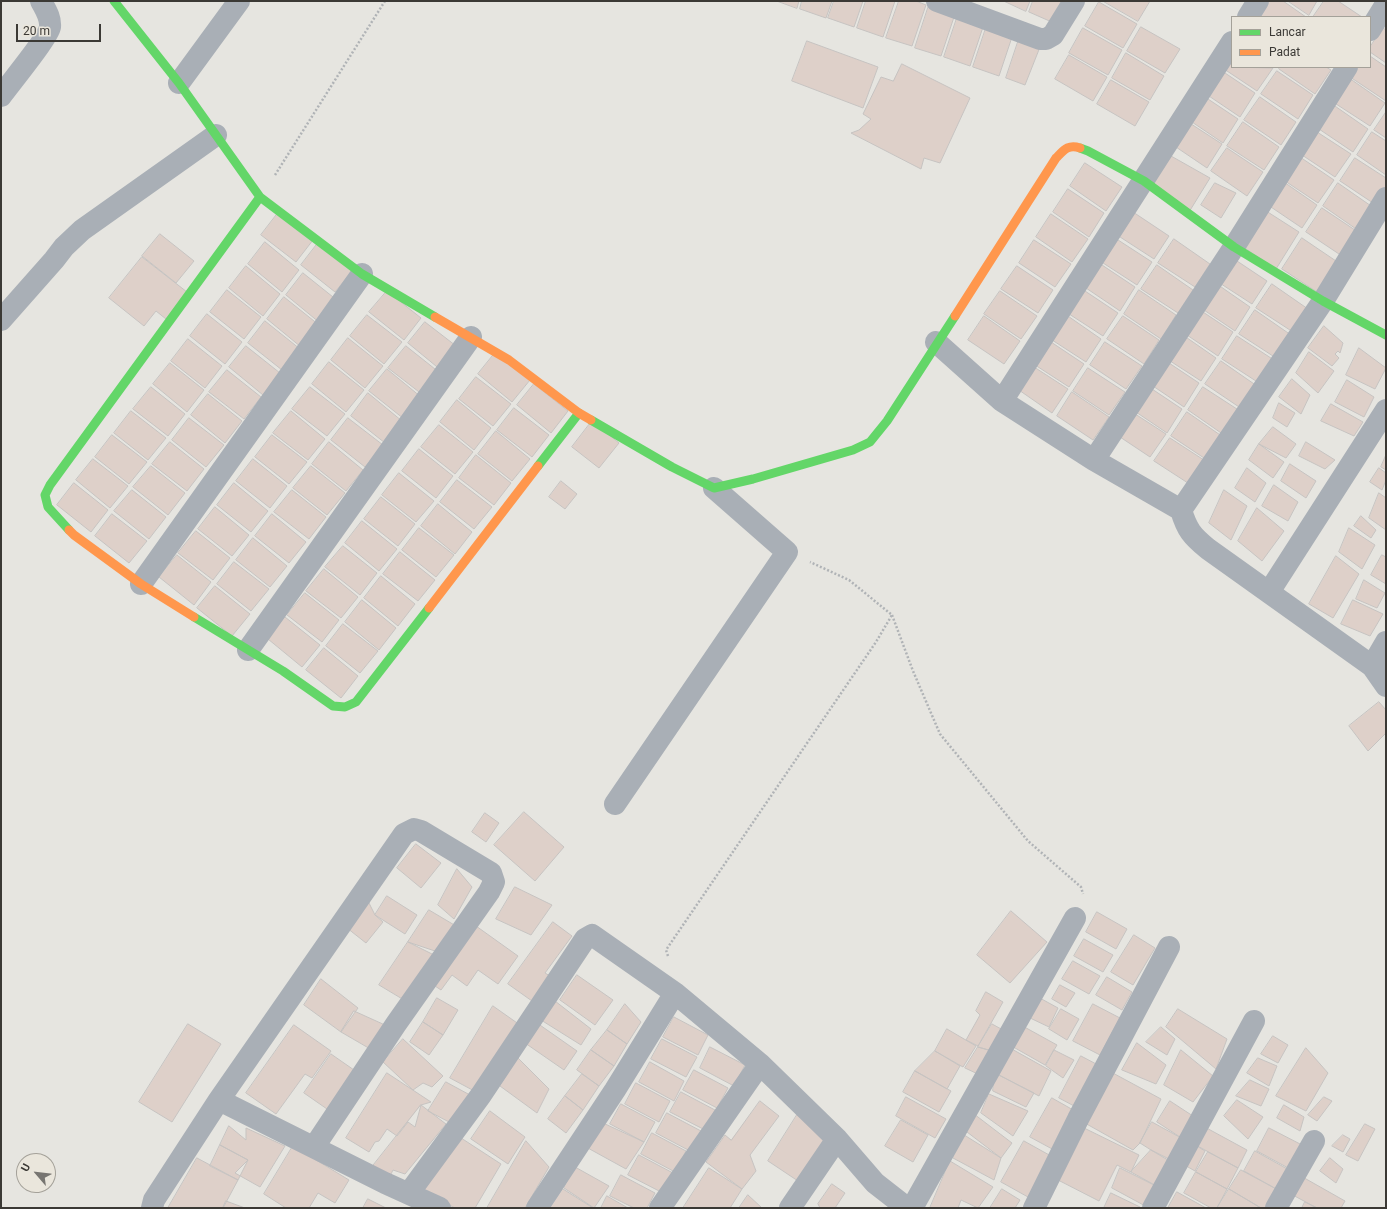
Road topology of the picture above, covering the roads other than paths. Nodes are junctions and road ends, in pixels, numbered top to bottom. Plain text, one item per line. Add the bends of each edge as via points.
1 (41, 1) edge
2 (114, 1) edge
3 (239, 1) edge
4 (937, 1) edge
5 (1074, 1) edge
6 (1258, 1) edge
7 (1386, 4) edge
8 (1249, 16) edge
9 (1371, 28) edge
10 (1231, 44) edge
11 (1346, 68) edge
12 (178, 83) junction
13 (1, 96) edge
14 (216, 135) junction
15 (1144, 181) junction
16 (260, 197) junction
17 (1386, 198) edge
18 (1234, 247) junction
19 (362, 274) junction
20 (1323, 301) junction
21 (1, 320) edge
22 (1386, 335) edge
23 (470, 337) junction
24 (936, 342) junction
25 (1002, 401) junction
26 (1386, 410) edge
27 (579, 413) junction
28 (1094, 460) junction
29 (714, 488) junction
30 (1181, 510) junction
31 (141, 584) junction
32 (1269, 592) junction
33 (1386, 642) edge
34 (248, 650) junction
35 (1372, 666) junction
36 (1386, 686) edge
37 (615, 804) dead end
38 (1074, 918) road end
39 (1169, 947) dead end
40 (675, 993) junction
41 (1254, 1021) dead end
42 (760, 1064) junction
43 (218, 1100) junction
44 (837, 1139) junction
45 (1314, 1141) dead end
46 (314, 1147) junction
47 (409, 1193) junction
48 (152, 1208) edge
49 (440, 1208) edge
50 (537, 1208) edge
51 (660, 1208) edge
52 (790, 1208) edge
53 (907, 1208) edge
54 (912, 1208) edge
55 (1034, 1208) edge
56 (1152, 1208) edge
57 (1276, 1208) edge

1 - 13 street via 49,16 50,28
2 - 12 street
3 - 12 street
4 - 5 street via 1046,39 1053,35
6 - 8 street
7 - 9 street
10 - 15 street
11 - 18 street
12 - 14 street
14 - 16 street
14 - 21 street via 82,230 64,247
15 - 18 street
15 - 24 street via 1088,151 1077,147 1066,148 1056,158
15 - 25 street
16 - 19 street
16 - 31 street via 45,495 48,507 74,535
17 - 20 street
18 - 20 street
18 - 28 street
19 - 23 street
19 - 31 street
20 - 22 street
20 - 30 street
23 - 27 street via 509,360
23 - 34 street
24 - 25 street
24 - 29 street via 887,421 870,442 853,450
25 - 28 street
26 - 32 street
27 - 29 street via 672,467
27 - 34 street via 356,702 346,707 334,706
28 - 30 street
29 - 37 street via 787,552
30 - 32 street via 1187,527 1196,539
31 - 34 street
32 - 35 street
33 - 35 street
35 - 36 street
38 - 54 street
39 - 55 street
40 - 42 street
40 - 47 street via 596,936 588,936 481,1095
40 - 50 street
41 - 56 street
42 - 44 street
42 - 51 street
43 - 46 street
43 - 46 street via 404,834 414,829 421,831 490,873 494,882
43 - 48 street via 154,1200
44 - 52 street
44 - 53 street via 875,1183
45 - 57 street
46 - 47 street
47 - 49 street

